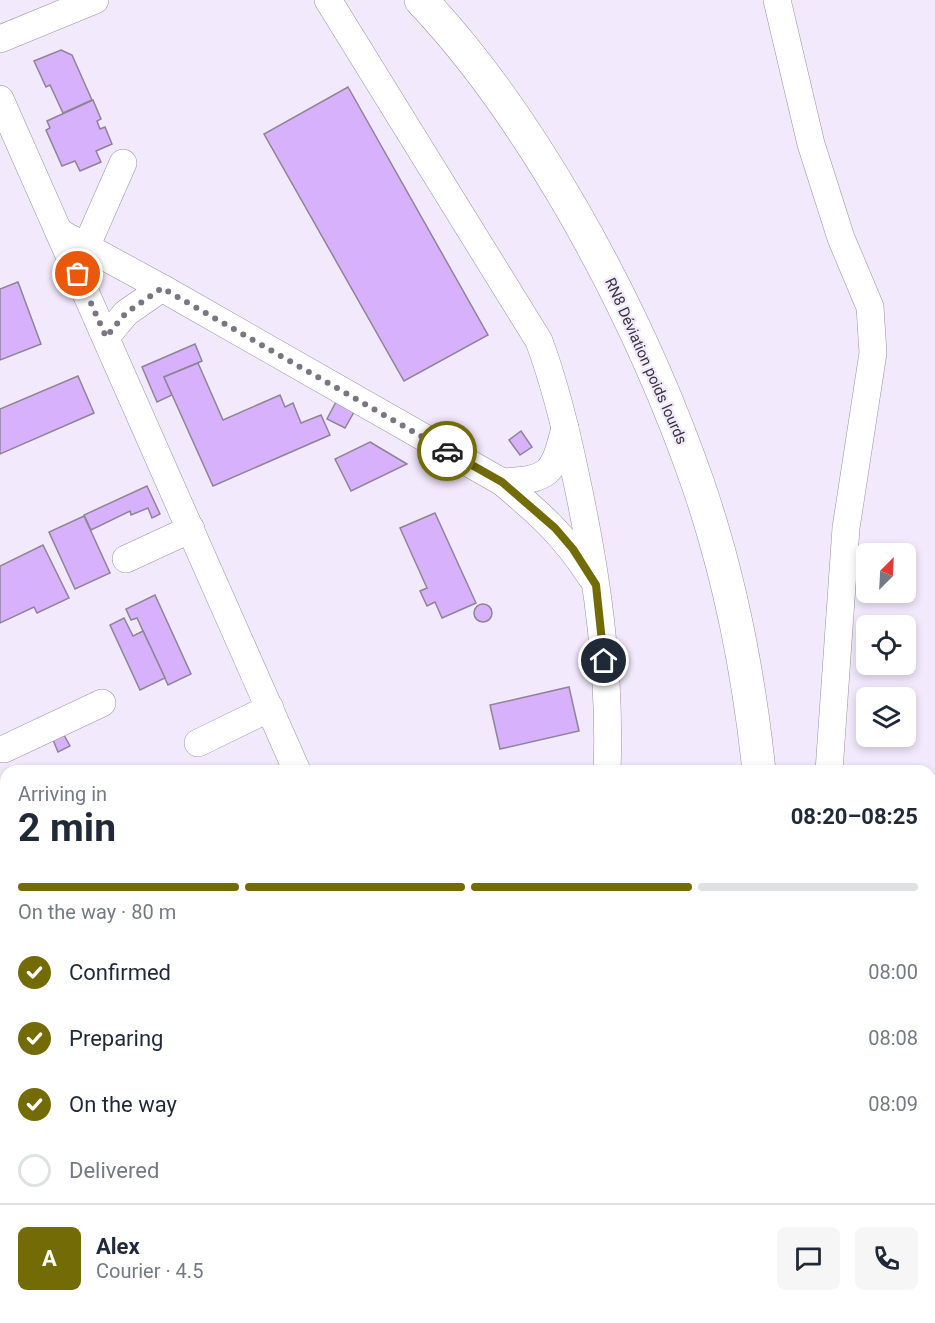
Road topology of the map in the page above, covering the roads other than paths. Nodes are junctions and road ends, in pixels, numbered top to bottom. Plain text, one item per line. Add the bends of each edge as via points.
1 (95, 0) edge
2 (328, 0) edge
3 (421, 0) edge
4 (777, 0) edge
5 (0, 39) edge
6 (0, 99) edge
7 (123, 163) dead end
8 (59, 232) junction
9 (86, 247) junction
10 (162, 288) junction
11 (106, 337) junction
12 (565, 427) junction
13 (502, 482) junction
14 (191, 529) junction
15 (126, 560) dead end
16 (596, 585) junction
17 (102, 703) dead end
18 (270, 708) junction
19 (198, 743) dead end
20 (6, 754) edge
21 (294, 765) edge
22 (607, 765) edge
23 (758, 765) edge
24 (829, 765) edge

1 - 5 street
2 - 12 street via 539,341
3 - 23 main road, RN8 Déviation poids lourds via 503,99 556,182 604,266 667,402 698,485 722,567 743,655
4 - 24 street via 811,144 841,238 870,307 873,352 846,528
6 - 8 street
7 - 9 street
8 - 9 street
8 - 11 street
9 - 10 street
10 - 11 street via 126,313
10 - 13 street
11 - 14 street
12 - 13 street via 557,458 547,474 531,480
12 - 16 street
13 - 16 street via 555,528
14 - 15 street
14 - 18 street
16 - 22 street via 606,685
17 - 20 street
18 - 19 street
18 - 21 street

